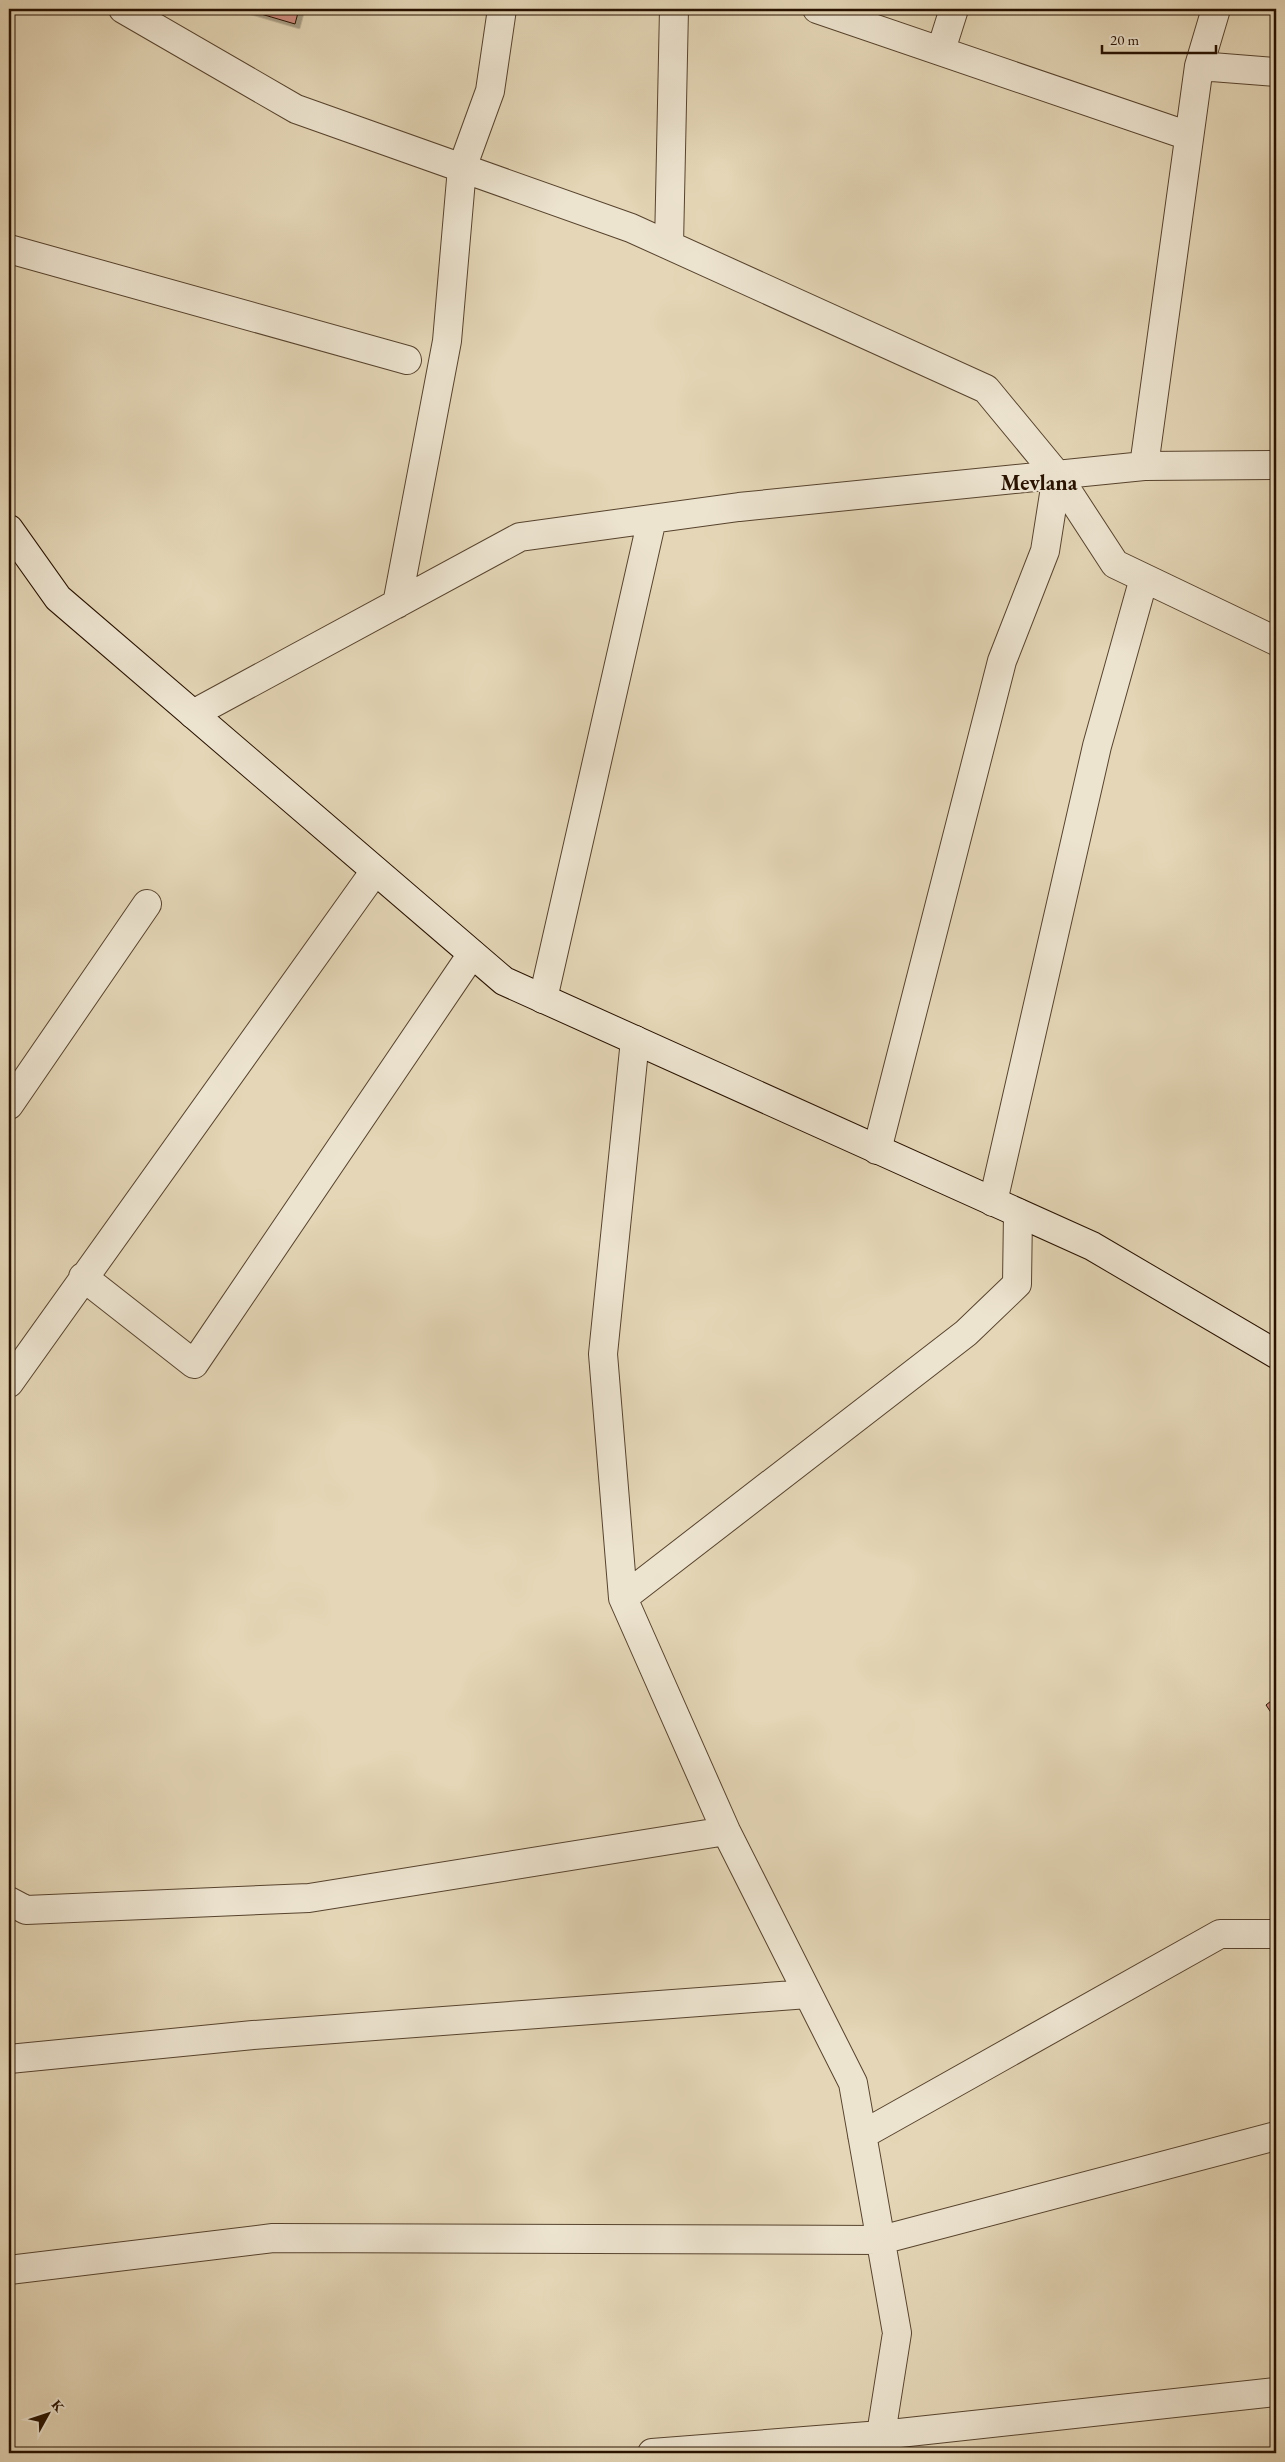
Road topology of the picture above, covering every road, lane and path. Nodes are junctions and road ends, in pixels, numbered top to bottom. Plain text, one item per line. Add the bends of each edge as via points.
1 (123, 9) edge
2 (502, 9) edge
3 (674, 9) edge
4 (817, 9) edge
5 (954, 9) edge
6 (1216, 9) edge
7 (941, 50) junction
8 (1198, 66) junction
9 (1276, 72) edge
10 (1189, 136) junction
11 (462, 168) junction
12 (669, 246) junction
13 (9, 249) edge
14 (408, 360) dead end
15 (1276, 465) edge
16 (1144, 466) junction
17 (1057, 475) junction
18 (652, 519) junction
19 (9, 529) edge
20 (1144, 578) junction
21 (397, 604) junction
22 (1276, 641) edge
23 (193, 714) junction
24 (375, 871) junction
25 (147, 904) dead end
26 (472, 954) junction
27 (543, 999) junction
28 (635, 1040) junction
29 (9, 1105) edge
30 (877, 1150) junction
31 (993, 1202) junction
32 (1018, 1213) junction
33 (83, 1277) junction
34 (1276, 1354) edge
35 (9, 1383) edge
36 (623, 1598) junction
37 (726, 1831) junction
38 (9, 1901) edge
39 (1276, 1934) edge
40 (808, 1994) junction
41 (9, 2059) edge
42 (862, 2135) junction
43 (1276, 2136) edge
44 (881, 2240) junction
45 (9, 2270) edge
46 (1276, 2392) edge
47 (880, 2444) edge
48 (652, 2453) edge

1 - 11 street via 296,109
2 - 11 street via 490,91
3 - 12 street
4 - 7 street
5 - 7 street
6 - 8 street
7 - 10 street
8 - 9 street
8 - 10 street
10 - 16 street
11 - 12 street via 631,228
11 - 21 street via 447,342
12 - 17 street via 986,389
13 - 14 street
15 - 16 street
16 - 17 street
17 - 18 street via 739,507
17 - 20 street via 1115,564
17 - 30 street via 1045,551 1002,660
18 - 21 street via 520,537
18 - 27 street
19 - 23 street via 58,598
20 - 22 street
20 - 31 street via 1097,746
21 - 23 street
23 - 24 street
24 - 26 street
24 - 33 street
25 - 29 street
26 - 27 street via 504,981
26 - 33 street via 194,1364
27 - 28 street
28 - 30 street
28 - 36 street via 603,1354
30 - 31 street
31 - 32 street
32 - 34 street via 1092,1246
32 - 36 street via 1017,1284 966,1333
33 - 35 street
36 - 37 street
37 - 38 street via 309,1898 26,1910
37 - 40 street
39 - 42 street via 1220,1934
40 - 41 street via 253,2035
40 - 42 street via 853,2082
42 - 44 street
43 - 44 street
44 - 45 street via 273,2238
44 - 47 street via 897,2333
46 - 47 street
47 - 48 street

